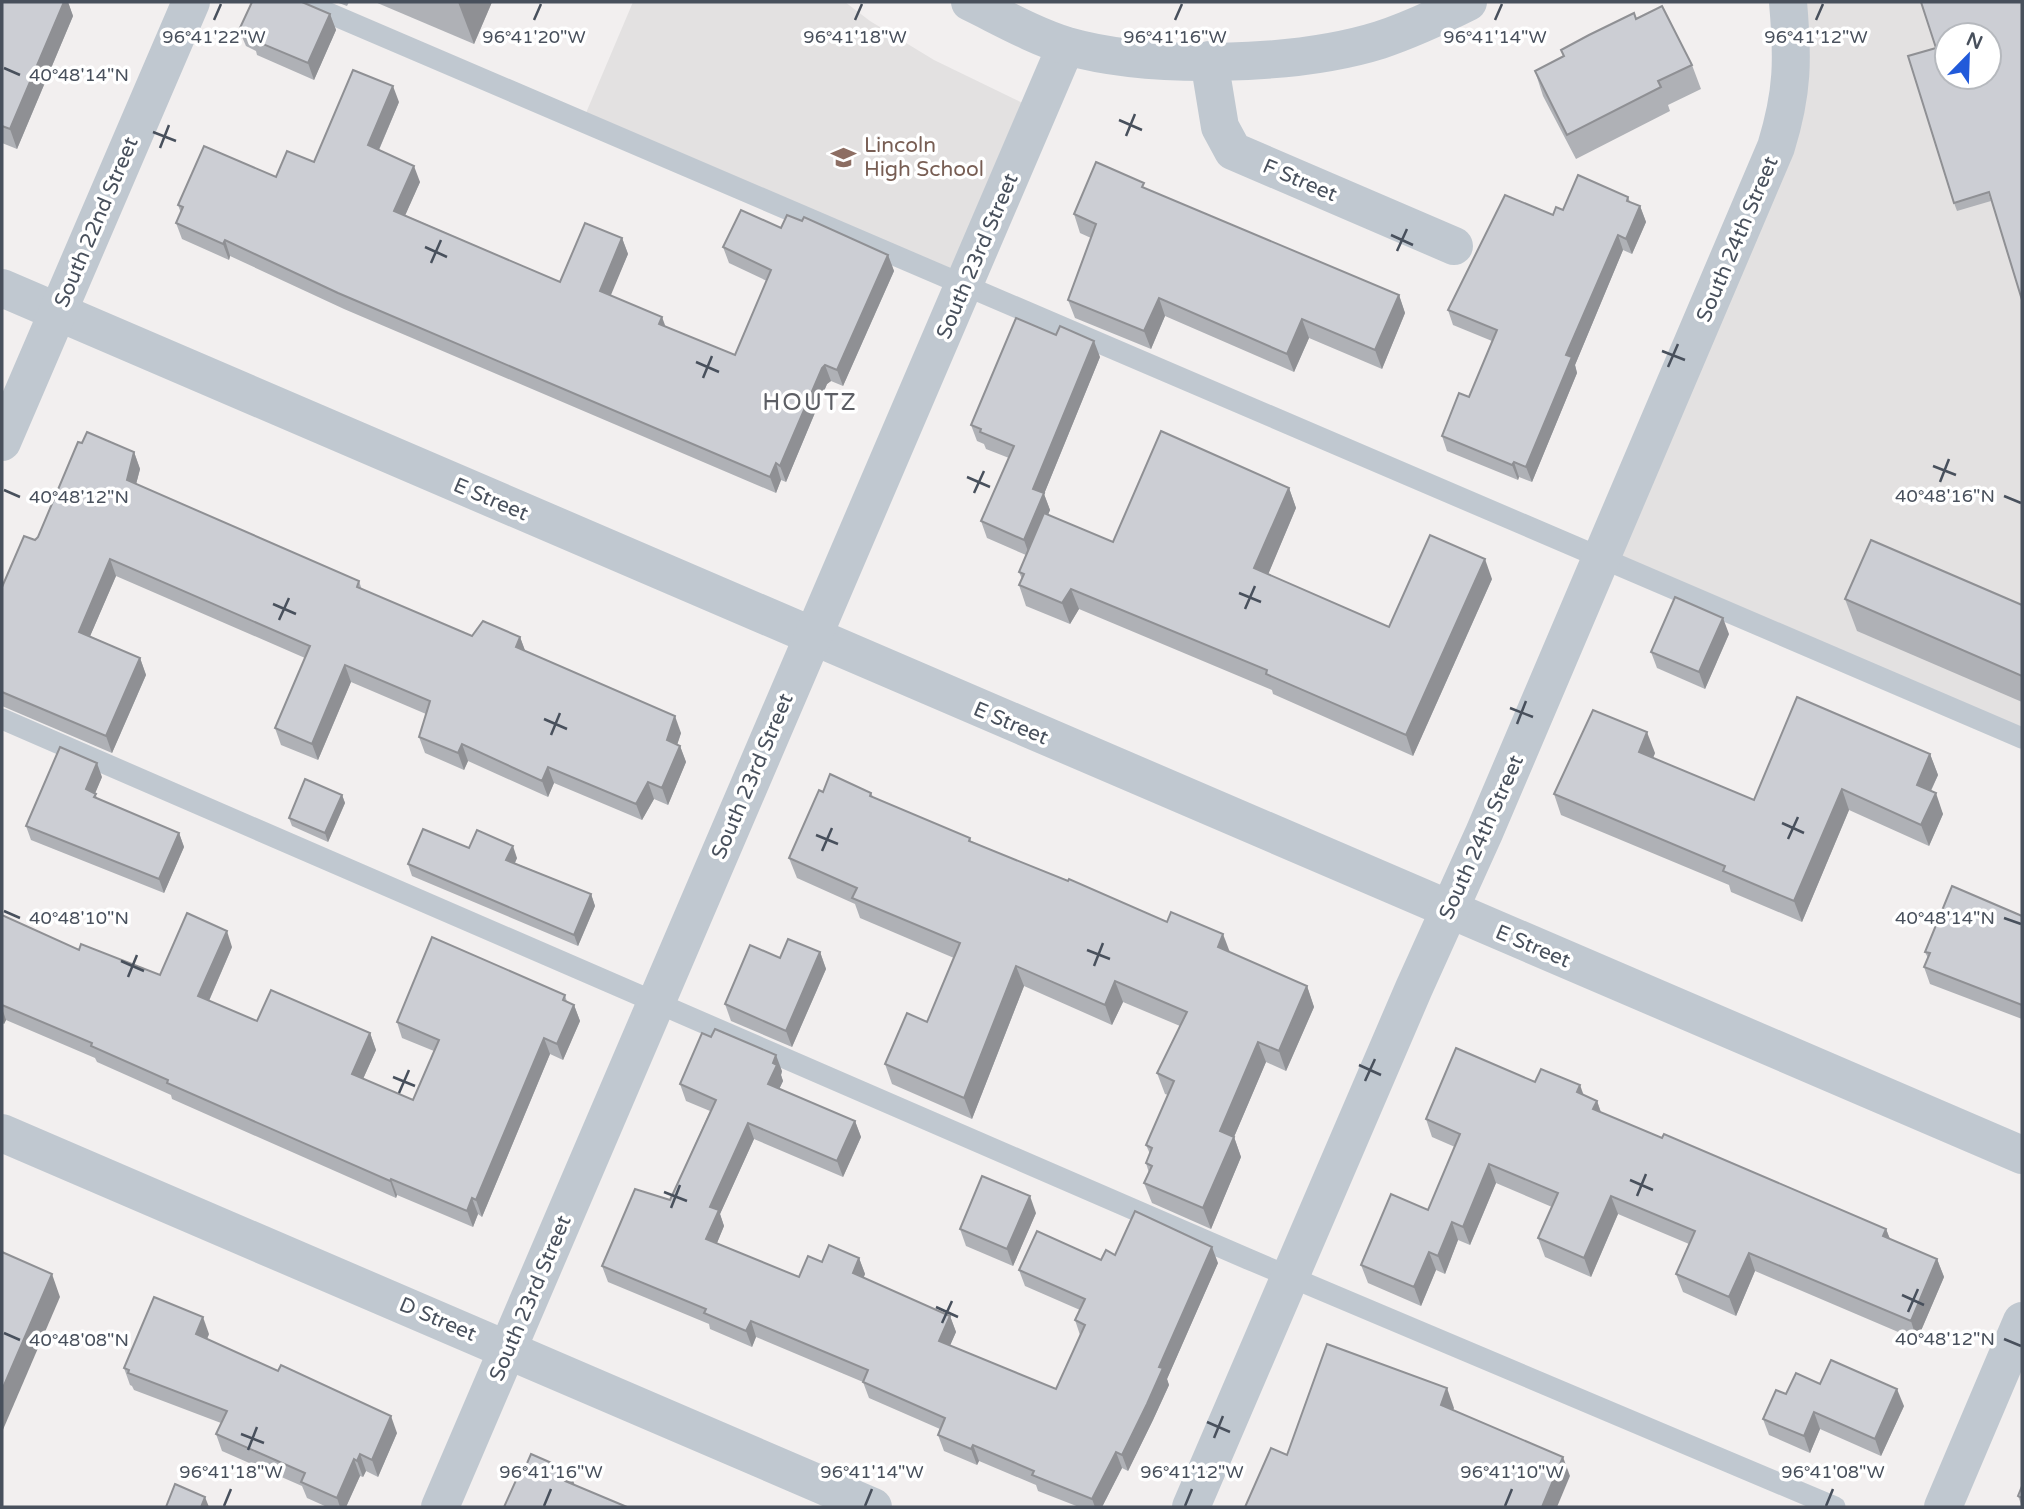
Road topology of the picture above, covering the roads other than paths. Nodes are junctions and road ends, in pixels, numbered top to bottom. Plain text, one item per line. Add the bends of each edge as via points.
1 (191, 2) edge
2 (303, 2) edge
3 (970, 2) edge
4 (1468, 2) edge
5 (1788, 2) edge
6 (1066, 46) junction
7 (1209, 60) junction
8 (1454, 246) dead end
9 (965, 286) junction
10 (2, 288) edge
11 (58, 311) junction
12 (2, 442) edge
13 (1599, 559) junction
14 (812, 638) junction
15 (2, 719) edge
16 (2022, 738) edge
17 (1449, 910) junction
18 (656, 1002) junction
19 (2, 1133) edge
20 (2022, 1155) edge
21 (1290, 1277) junction
22 (2022, 1321) edge
23 (508, 1349) junction
24 (440, 1507) edge
25 (873, 1507) edge
26 (1191, 1507) edge
27 (1835, 1507) edge
28 (1942, 1507) edge

1 - 11 street, South 22nd Street
2 - 9 lane
3 - 6 street
4 - 7 street via 1380,40 1328,52
5 - 13 street, South 24th Street via 1793,54 1790,92 1776,147
6 - 7 street via 1156,59
6 - 9 street, South 23rd Street
7 - 8 street, F Street via 1220,127 1233,151
9 - 13 lane
9 - 14 street, South 23rd Street
10 - 11 street, E Street
11 - 12 street, South 22nd Street
11 - 14 street, E Street
13 - 16 lane
13 - 17 street, South 24th Street
14 - 17 street, E Street
14 - 18 street, South 23rd Street
15 - 18 lane
17 - 20 street, E Street
17 - 21 street, South 24th Street
18 - 21 lane
18 - 23 street, South 23rd Street
19 - 23 street, D Street
21 - 26 street, South 24th Street
21 - 27 lane
22 - 28 street
23 - 24 street, South 23rd Street
23 - 25 street, D Street

